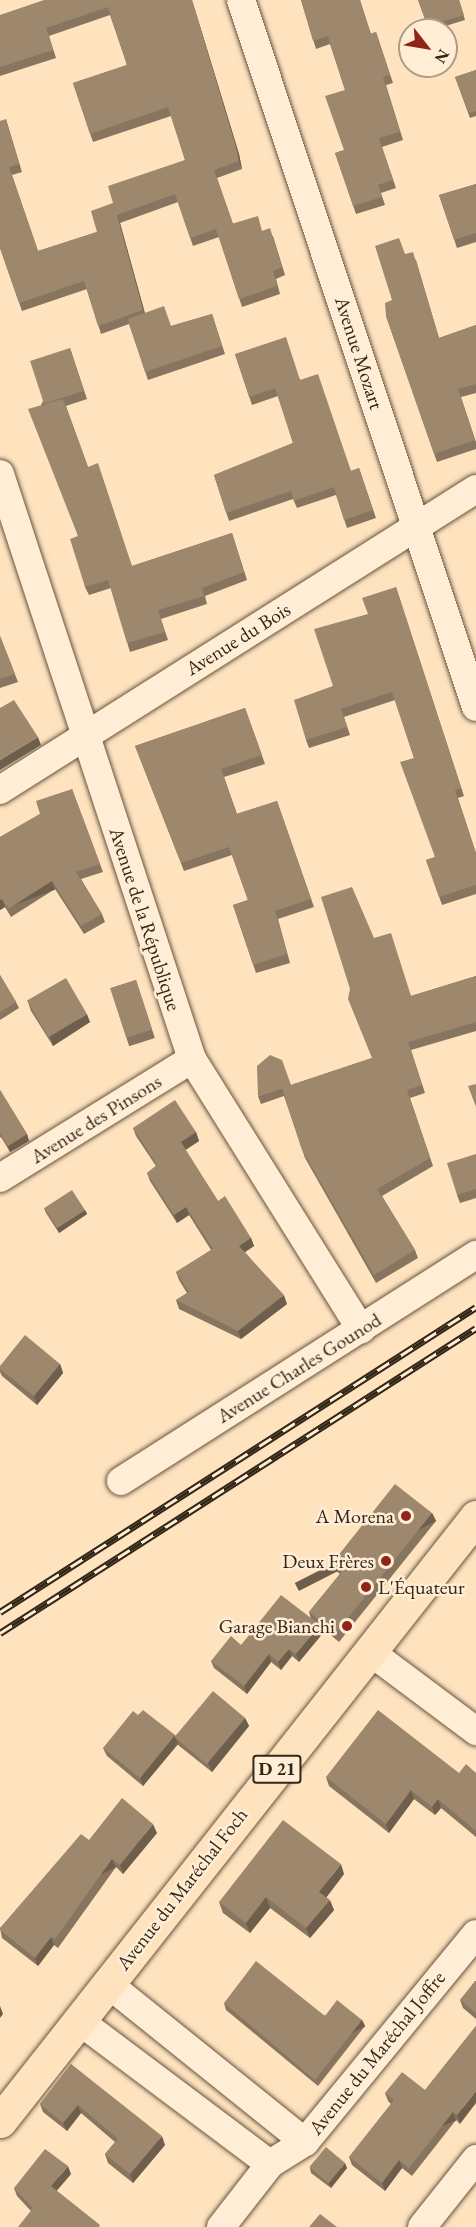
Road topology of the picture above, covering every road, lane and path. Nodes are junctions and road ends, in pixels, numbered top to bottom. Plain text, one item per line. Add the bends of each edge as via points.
1 (241, 0) edge
2 (0, 474) edge
3 (476, 489) edge
4 (417, 526) junction
5 (476, 707) edge
6 (84, 736) junction
7 (0, 790) edge
8 (192, 1059) junction
9 (0, 1178) edge
10 (476, 1255) edge
11 (361, 1329) junction
12 (120, 1481) dead end
13 (476, 1517) edge
14 (369, 1651) junction
15 (476, 1731) edge
16 (476, 1934) edge
17 (107, 1983) junction
18 (78, 2020) junction
19 (0, 2121) edge
20 (305, 2142) junction
21 (476, 2159) edge
22 (270, 2164) junction
23 (221, 2227) edge
24 (422, 2227) edge

1 - 4 street, Avenue Mozart
2 - 6 street, Avenue de la République
3 - 4 street, Avenue du Bois
4 - 5 street, Avenue Mozart
4 - 6 street, Avenue du Bois
6 - 7 street, Avenue du Bois
6 - 8 street, Avenue de la République
8 - 9 street, Avenue des Pinsons
8 - 11 street, Avenue de la République
10 - 11 street, Avenue Charles Gounod
11 - 12 street, Avenue Charles Gounod
13 - 14 main road, Avenue du Maréchal Foch / D 21
14 - 15 street
14 - 17 main road, Avenue du Maréchal Foch / D 21
16 - 20 street, Avenue du Maréchal Joffre
17 - 18 main road, Avenue du Maréchal Foch / D 21
17 - 20 street
18 - 19 main road, Avenue du Maréchal Foch / D 21
18 - 22 street
20 - 22 street, Avenue du Maréchal Joffre
21 - 24 street
22 - 23 street, Avenue du Maréchal Joffre

